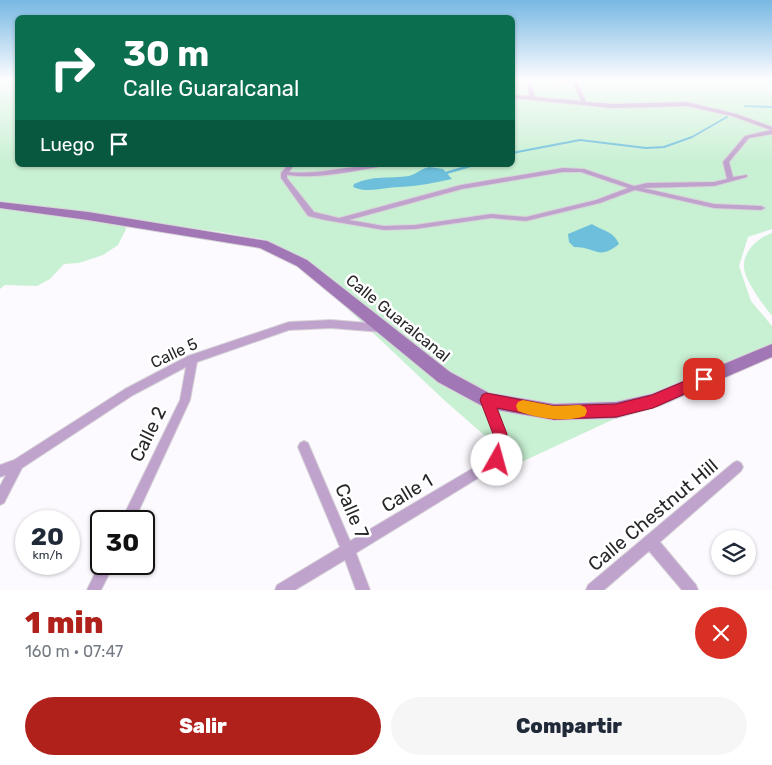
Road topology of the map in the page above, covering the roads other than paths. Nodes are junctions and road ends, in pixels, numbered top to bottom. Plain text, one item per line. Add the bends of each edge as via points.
1 (701, 108) edge
2 (749, 120) junction
3 (772, 131) edge
4 (746, 138) junction
5 (289, 167) edge
6 (366, 167) edge
7 (284, 173) junction
8 (745, 176) dead end
9 (730, 179) junction
10 (634, 188) junction
11 (0, 206) edge
12 (761, 208) dead end
13 (337, 220) junction
14 (382, 328) junction
15 (772, 350) edge
16 (192, 359) junction
17 (486, 400) junction
18 (304, 447) dead end
19 (18, 464) junction
20 (737, 468) dead end
21 (0, 471) edge
22 (0, 498) edge
23 (132, 510) edge
24 (651, 542) junction
25 (348, 551) junction
26 (102, 575) edge
27 (94, 590) edge
28 (282, 590) edge
29 (363, 590) edge
30 (593, 590) edge
31 (691, 590) edge

1 - 2 street
2 - 3 street
2 - 4 street
3 - 4 street
4 - 9 street via 726,162
5 - 7 street
6 - 7 street via 312,176
7 - 13 street via 284,178 311,214
8 - 9 street
9 - 10 street via 714,184
10 - 12 street via 714,206
10 - 13 street via 598,202 526,219 491,216 384,228
10 - 13 street via 582,170 563,170 461,187
11 - 14 street, Calle Guaralcanal via 88,216 262,244 302,263
14 - 16 street, Calle 5 via 331,324 289,326
14 - 17 street, Calle Guaralcanal via 444,377
15 - 17 street, Calle Guaralcanal via 653,401 616,410 554,412
16 - 19 street, Calle 5 via 129,392
16 - 23 street, Calle 2 via 185,400
17 - 25 street, Calle 1 via 500,434 497,460
18 - 25 street, Calle 7
19 - 21 street, Calle 5
19 - 22 street
20 - 24 street, Calle Chestnut Hill
24 - 30 street, Calle Chestnut Hill
24 - 31 street
25 - 28 street, Calle 1
25 - 29 street, Calle 7
26 - 27 street

